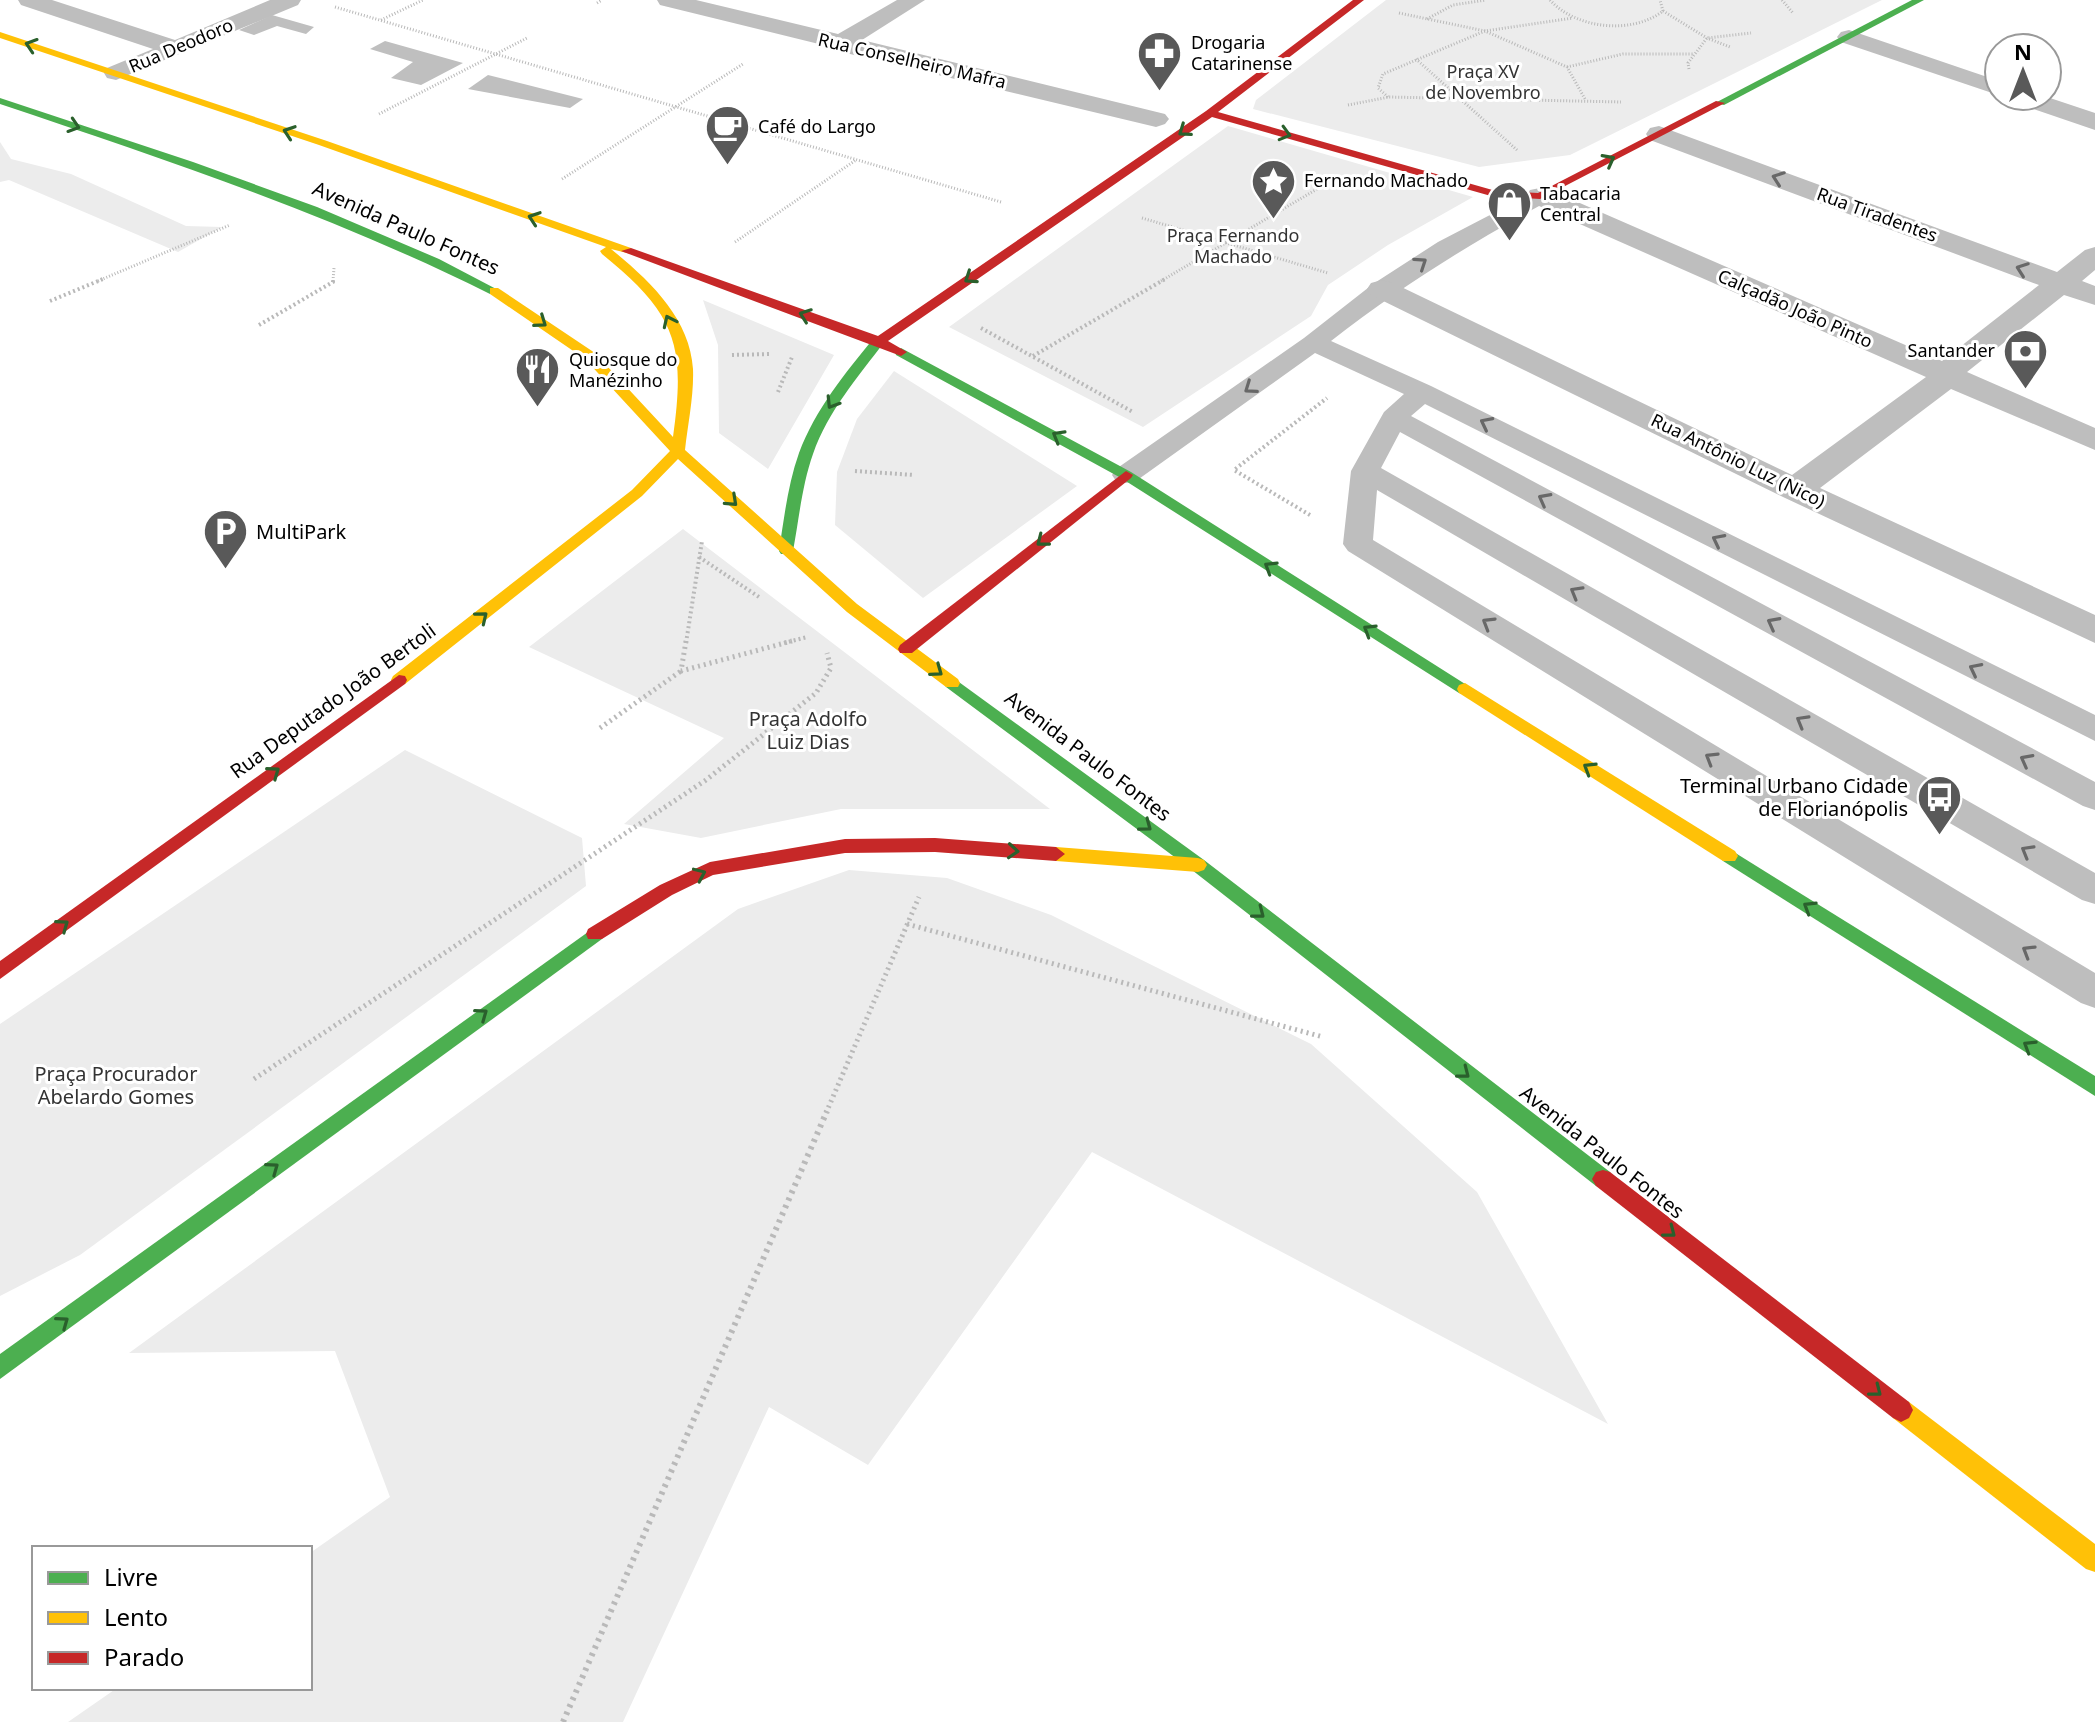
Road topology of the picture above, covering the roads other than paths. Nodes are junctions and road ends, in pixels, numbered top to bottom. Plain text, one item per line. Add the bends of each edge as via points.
1 (29, 0) edge
2 (290, 0) edge
3 (668, 0) edge
4 (914, 0) edge
5 (1919, 0) edge
6 (1351, 1) edge
7 (0, 35) edge
8 (1849, 37) junction
9 (838, 44) junction
10 (176, 48) junction
11 (116, 73) junction
12 (1983, 83) edge
13 (0, 101) edge
14 (2063, 111) edge
15 (1210, 113) junction
16 (1156, 119) dead end
17 (2095, 122) edge
18 (1659, 134) junction
19 (1549, 192) junction
20 (588, 237) junction
21 (2095, 256) edge
22 (2061, 283) junction
23 (1382, 289) junction
24 (2095, 296) edge
25 (879, 341) junction
26 (1313, 343) junction
27 (1945, 374) junction
28 (1422, 392) junction
29 (1394, 418) junction
30 (2095, 440) edge
31 (678, 451) junction
32 (1365, 471) junction
33 (1126, 475) junction
34 (1795, 490) junction
35 (786, 551) junction
36 (2095, 630) edge
37 (906, 649) junction
38 (2095, 729) edge
39 (2095, 797) edge
40 (1198, 865) junction
41 (2095, 890) edge
42 (0, 971) edge
43 (2095, 992) edge
44 (2095, 1087) edge
45 (0, 1368) edge
46 (2095, 1560) edge

1 - 10 street
2 - 10 street, Rua Deodoro
3 - 9 street, Rua Conselheiro Mafra
4 - 9 street
5 - 8 main road
6 - 15 main road
11 -> 7 main road
8 - 12 street
8 - 18 main road
9 - 16 street, Rua Conselheiro Mafra
10 - 11 street, Rua Deodoro
20 -> 11 main road
13 -> 31 main road, Avenida Paulo Fontes via 263,188 446,266 505,297 590,356
14 - 17 street
15 -> 19 main road via 1495,194
15 -> 25 main road
19 -> 18 main road
22 -> 18 street, Rua Tiradentes
23 -> 19 lane via 1446,247
19 - 27 street, Calçadão João Pinto
25 -> 20 main road
31 -> 20 main road via 685,357 671,323 633,271
21 - 22 street
22 - 24 street, Rua Tiradentes
22 - 27 street
23 - 26 lane
23 - 34 street, Rua Antônio Luz (Nico)
33 -> 25 main road
25 -> 35 main road via 848,377 801,468
26 - 28 lane
26 -> 33 lane
27 - 30 street, Calçadão João Pinto
27 - 34 street
28 - 29 lane
38 -> 28 lane
29 - 32 lane
39 -> 29 lane
31 -> 35 main road, Avenida Paulo Fontes
42 -> 31 main road, Rua Deputado João Bertoli via 439,651 637,493
41 -> 32 lane
43 -> 32 lane via 1358,544
33 -> 37 main road
44 -> 33 main road
34 - 36 street, Rua Antônio Luz (Nico)
35 - 37 main road, Avenida Paulo Fontes
37 -> 40 main road, Avenida Paulo Fontes
45 -> 40 main road via 581,944 710,869 845,846 935,845
40 -> 46 main road, Avenida Paulo Fontes

